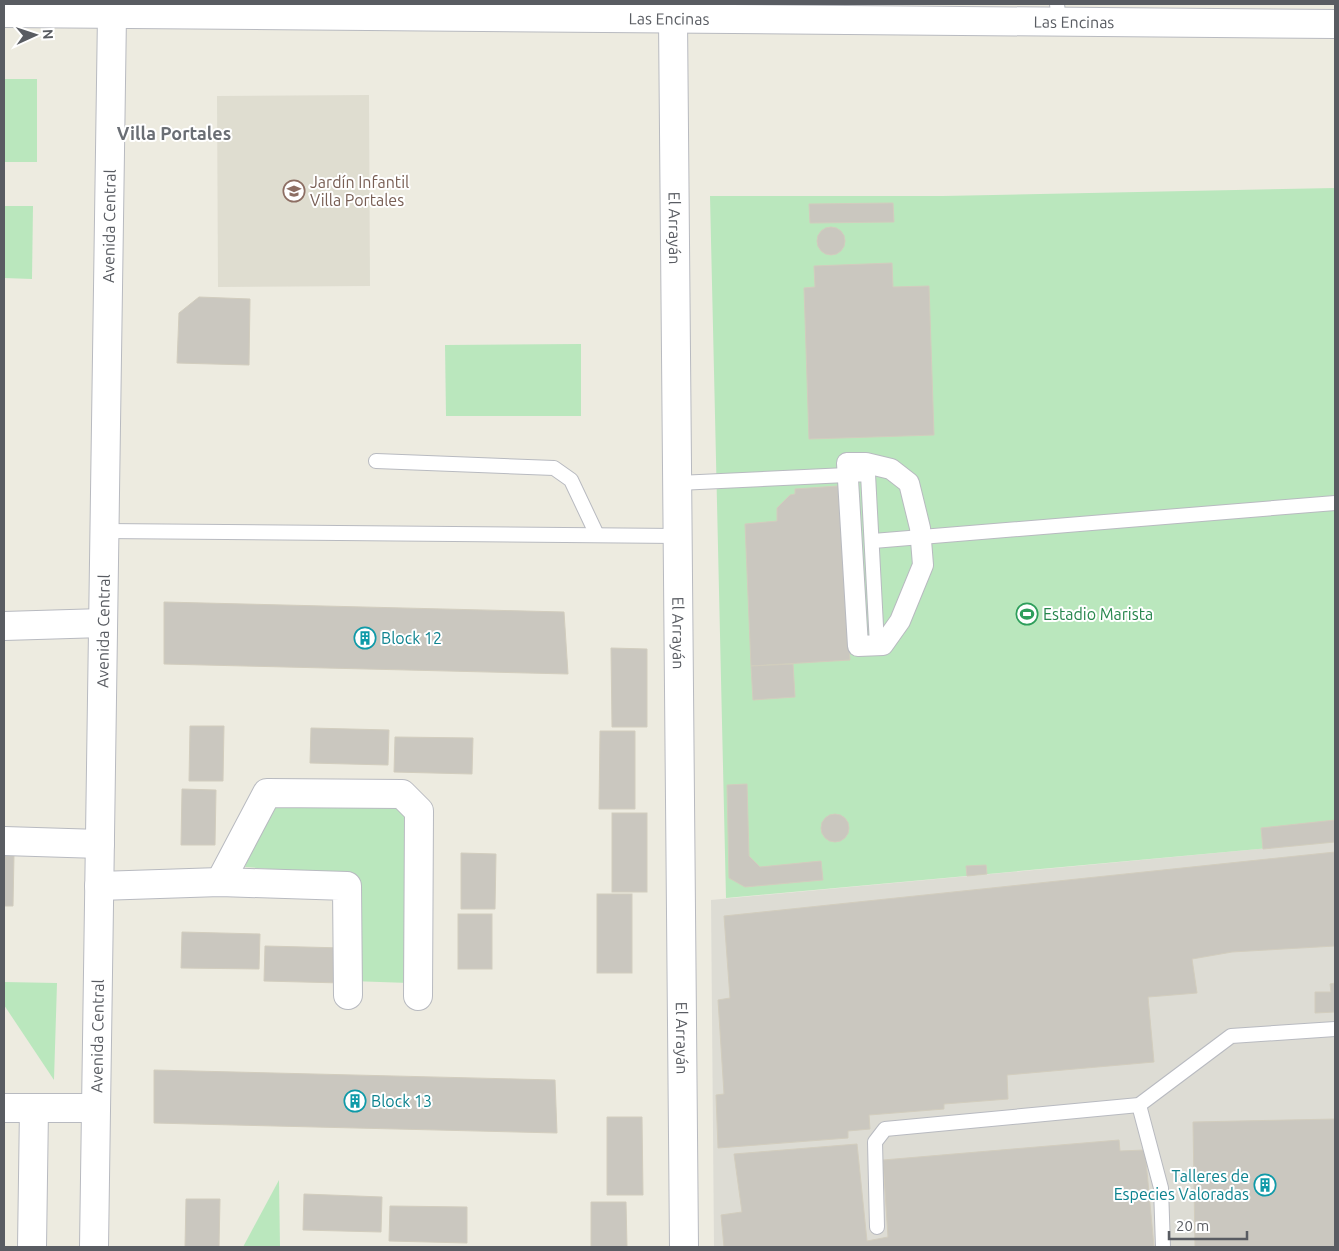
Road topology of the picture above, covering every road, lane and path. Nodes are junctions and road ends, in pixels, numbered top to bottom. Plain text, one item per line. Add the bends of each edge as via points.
1 (174, 9) edge
2 (310, 10) edge
3 (4, 13) edge
4 (1058, 13) edge
5 (112, 14) junction
6 (674, 19) junction
7 (1335, 24) edge
8 (376, 462) dead end
9 (848, 475) junction
10 (678, 484) junction
11 (1335, 503) edge
12 (104, 530) junction
13 (597, 535) junction
14 (678, 536) junction
15 (921, 537) junction
16 (873, 541) junction
17 (103, 623) junction
18 (4, 626) edge
19 (877, 645) junction
20 (4, 841) edge
21 (100, 844) junction
22 (220, 882) junction
23 (99, 886) junction
24 (348, 995) dead end
25 (418, 996) dead end
26 (1335, 1029) edge
27 (1139, 1105) junction
28 (4, 1108) edge
29 (34, 1108) junction
30 (96, 1108) junction
31 (878, 1227) dead end
32 (32, 1247) edge
33 (94, 1247) edge
34 (684, 1247) edge
35 (1163, 1247) edge

1 - 2 street, Las Encinas
1 - 5 street, Las Encinas
2 - 6 street, Las Encinas
3 - 5 street, Las Encinas
4 - 6 street, Las Encinas
4 - 7 street, Las Encinas
5 - 12 street, Avenida Central
6 - 10 street, El Arrayán
8 - 13 lane via 554,468 571,480
9 - 10 lane
9 - 15 street via 846,463 866,463 891,469 909,483
9 - 16 lane via 868,474
9 - 19 street via 858,646
10 - 14 street, El Arrayán
11 - 15 lane
12 - 13 lane
12 - 17 street, Avenida Central
13 - 14 lane
14 - 34 street, El Arrayán
15 - 16 lane
15 - 19 street via 923,565 912,596 883,645
16 - 19 lane
17 - 18 street
17 - 21 street, Avenida Central
20 - 21 street
21 - 23 street, Avenida Central
22 - 23 street
22 - 24 street via 347,886
22 - 25 street via 267,793 402,794 420,811
23 - 30 street, Avenida Central
26 - 27 lane via 1231,1036
27 - 31 lane via 885,1129 875,1142
27 - 35 lane via 1161,1188
28 - 29 street
29 - 30 street
29 - 32 street
30 - 33 street, Avenida Central

